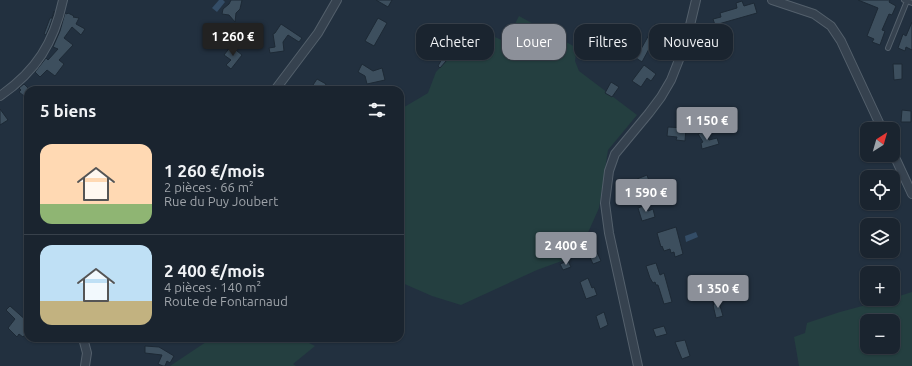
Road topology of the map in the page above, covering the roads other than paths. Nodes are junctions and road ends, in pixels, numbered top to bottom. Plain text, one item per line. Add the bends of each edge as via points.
1 (63, 0) edge
2 (337, 0) edge
3 (696, 0) edge
4 (772, 0) edge
5 (908, 2) edge
6 (888, 48) dead end
7 (278, 86) edge
8 (0, 96) edge
9 (879, 122) edge
10 (897, 162) edge
11 (912, 194) edge
12 (84, 342) edge
13 (85, 366) edge
14 (638, 366) edge

1 - 8 street via 55,29 42,56 23,78
2 - 7 street via 318,33
3 - 14 street via 686,42 671,80 657,102 615,154 609,171 604,203
4 - 9 street via 814,14 831,26 847,53
5 - 6 lane
10 - 11 street
12 - 13 street via 87,353

